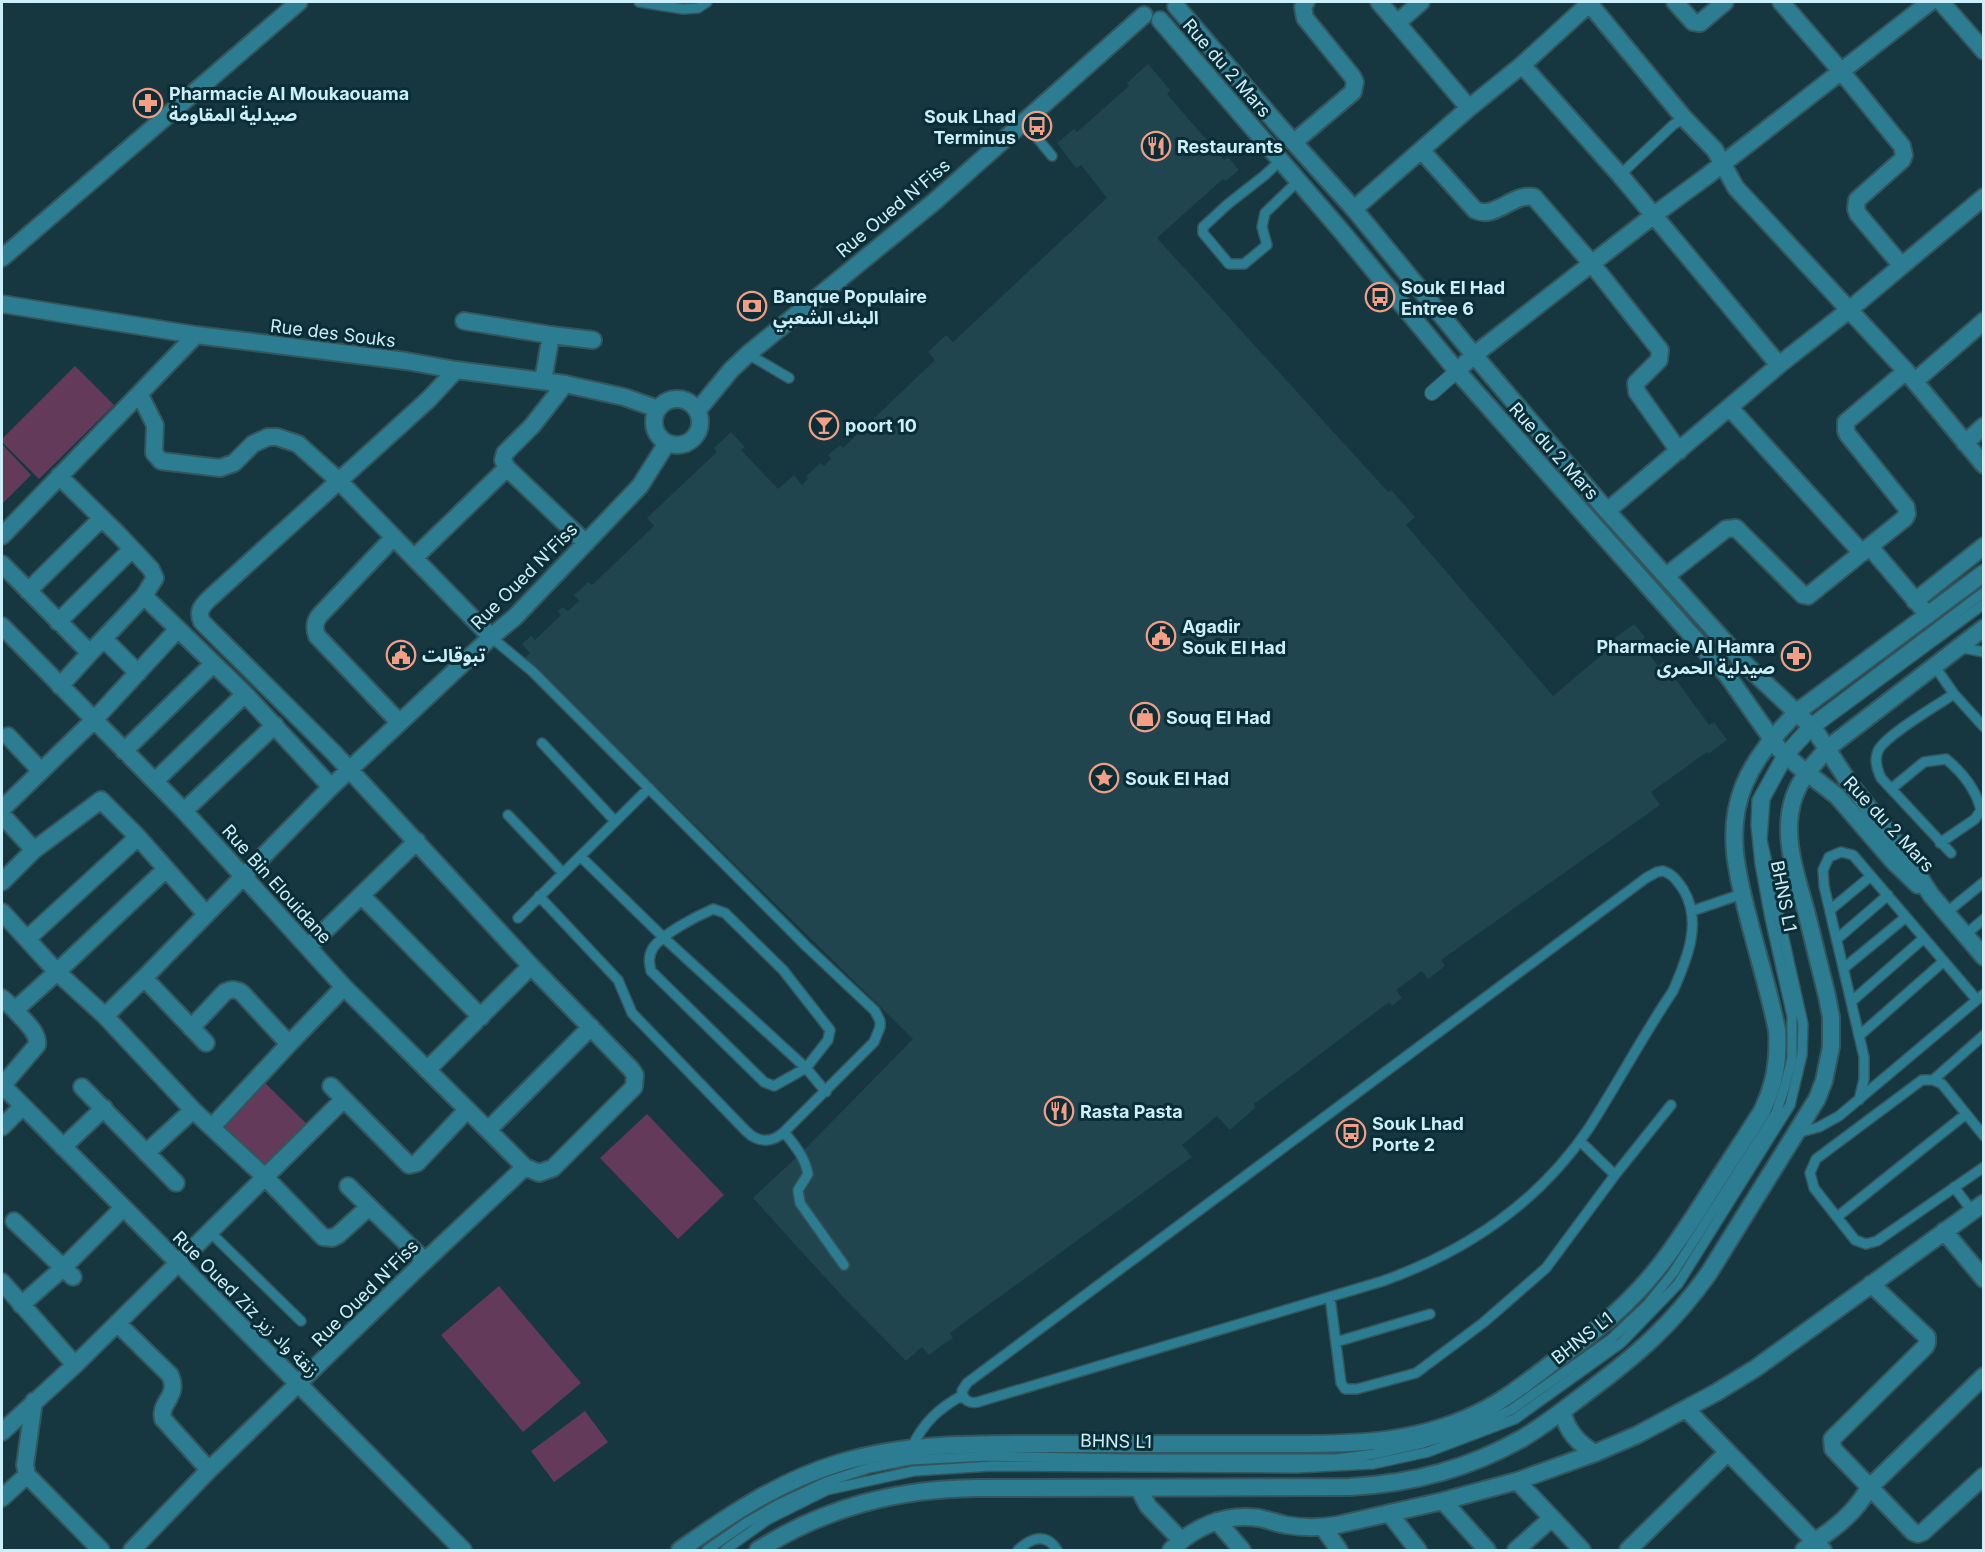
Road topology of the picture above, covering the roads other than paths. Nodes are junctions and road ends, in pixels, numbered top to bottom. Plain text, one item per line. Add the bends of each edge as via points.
1 (299, 2) edge
2 (639, 2) edge
3 (707, 2) edge
4 (1306, 2) edge
5 (1379, 2) edge
6 (1421, 2) edge
7 (1590, 2) edge
8 (1675, 2) edge
9 (1725, 2) edge
10 (1781, 2) edge
11 (1930, 2) edge
12 (1941, 2) edge
13 (1177, 4) edge
14 (1147, 12) edge
15 (1397, 23) junction
16 (1983, 51) edge
17 (1522, 65) junction
18 (1841, 71) junction
19 (1469, 108) junction
20 (1028, 117) junction
21 (1684, 118) junction
22 (1294, 142) junction
23 (1422, 151) junction
24 (1052, 156) dead end
25 (1281, 160) junction
26 (1723, 164) junction
27 (1620, 175) junction
28 (1298, 181) junction
29 (1983, 198) edge
30 (1354, 209) junction
31 (1654, 215) junction
32 (2, 258) edge
33 (1592, 264) junction
34 (1901, 265) junction
35 (2, 304) edge
36 (1849, 310) junction
37 (464, 321) dead end
38 (1983, 321) edge
39 (196, 335) junction
40 (551, 335) junction
41 (593, 340) dead end
42 (748, 354) junction
43 (1474, 355) junction
44 (1779, 365) junction
45 (456, 370) junction
46 (1457, 371) junction
47 (1910, 376) junction
48 (789, 378) dead end
49 (543, 381) junction
50 (565, 384) junction
51 (1432, 393) dead end
52 (140, 395) junction
53 (1731, 408) junction
54 (657, 409) junction
55 (698, 410) junction
56 (1983, 426) edge
57 (667, 443) junction
58 (1965, 443) junction
59 (1679, 450) junction
60 (1983, 465) edge
61 (507, 468) junction
62 (59, 476) junction
63 (339, 481) junction
64 (1607, 511) junction
65 (102, 518) junction
66 (2, 536) edge
67 (394, 537) junction
68 (586, 543) junction
69 (1983, 546) edge
70 (132, 549) junction
71 (1866, 550) junction
72 (414, 558) junction
73 (2, 564) edge
74 (1983, 573) edge
75 (1666, 576) junction
76 (28, 591) junction
77 (1983, 592) edge
78 (144, 596) junction
79 (1915, 601) junction
80 (1983, 604) edge
81 (1928, 615) junction
82 (58, 622) junction
83 (2, 626) edge
84 (1983, 628) edge
85 (178, 629) junction
86 (490, 637) junction
87 (104, 639) junction
88 (1958, 647) junction
89 (1983, 652) edge
90 (90, 653) junction
91 (213, 664) junction
92 (1934, 665) junction
93 (138, 673) junction
94 (60, 686) junction
95 (245, 694) junction
96 (1954, 694) junction
97 (1797, 712) junction
98 (94, 720) junction
99 (399, 722) junction
100 (275, 725) junction
101 (1812, 727) junction
102 (1983, 727) edge
103 (8, 736) dead end
104 (1772, 739) junction
105 (542, 743) dead end
106 (1828, 748) junction
107 (124, 751) junction
108 (1785, 755) junction
109 (348, 770) junction
110 (41, 771) junction
111 (1807, 772) junction
112 (154, 781) junction
113 (331, 787) junction
114 (650, 788) junction
115 (1891, 789) junction
116 (2, 808) edge
117 (184, 811) junction
118 (508, 815) dead end
119 (2, 816) edge
120 (615, 822) junction
121 (138, 837) junction
122 (417, 841) junction
123 (1940, 843) junction
124 (34, 850) junction
125 (1951, 853) dead end
126 (581, 856) junction
127 (166, 869) junction
128 (563, 873) junction
129 (1871, 876) junction
130 (3, 877) edge
131 (242, 877) junction
132 (1980, 885) edge
133 (1742, 894) junction
134 (1931, 895) junction
135 (362, 896) junction
136 (1888, 896) junction
137 (539, 897) junction
138 (1983, 897) edge
139 (1830, 910) junction
140 (1692, 911) junction
141 (2, 912) edge
142 (1946, 913) junction
143 (206, 914) junction
144 (1906, 917) junction
145 (518, 918) dead end
146 (1983, 919) edge
147 (1965, 935) junction
148 (663, 938) junction
149 (1924, 938) junction
150 (27, 939) junction
151 (1837, 939) junction
152 (308, 947) junction
153 (1983, 957) edge
154 (1944, 961) junction
155 (531, 966) junction
156 (1844, 968) junction
157 (57, 972) junction
158 (144, 978) junction
159 (344, 987) junction
160 (1980, 997) edge
161 (2, 998) edge
162 (1852, 1001) junction
163 (15, 1010) junction
164 (105, 1016) junction
165 (482, 1017) junction
166 (591, 1027) junction
167 (191, 1028) junction
168 (1860, 1035) junction
169 (1983, 1035) edge
170 (206, 1043) dead end
171 (289, 1044) junction
172 (806, 1068) junction
173 (427, 1070) junction
174 (1933, 1080) junction
175 (2, 1086) edge
176 (331, 1086) dead end
177 (82, 1087) dead end
178 (825, 1092) junction
179 (344, 1100) junction
180 (1859, 1100) junction
181 (1671, 1105) dead end
182 (22, 1107) junction
183 (104, 1108) junction
184 (193, 1110) junction
185 (467, 1110) junction
186 (1966, 1114) junction
187 (2, 1127) edge
188 (212, 1127) junction
189 (488, 1130) junction
190 (784, 1132) junction
191 (1797, 1133) junction
192 (1983, 1136) edge
193 (1580, 1141) junction
194 (63, 1147) junction
195 (146, 1153) junction
196 (525, 1167) junction
197 (1983, 1167) edge
198 (1615, 1175) junction
199 (265, 1177) junction
200 (176, 1183) dead end
201 (348, 1186) dead end
202 (1954, 1187) junction
203 (369, 1207) junction
204 (1978, 1207) edge
205 (123, 1208) junction
206 (1837, 1216) junction
207 (14, 1221) dead end
208 (1944, 1231) junction
209 (210, 1232) junction
210 (425, 1260) junction
211 (178, 1264) junction
212 (844, 1265) dead end
213 (68, 1272) junction
214 (1983, 1279) edge
215 (2, 1282) edge
216 (1871, 1284) junction
217 (1330, 1297) junction
218 (21, 1305) junction
219 (1430, 1314) dead end
220 (301, 1321) dead end
221 (117, 1323) junction
222 (1336, 1342) junction
223 (75, 1365) junction
224 (1983, 1376) edge
225 (299, 1385) junction
226 (963, 1395) junction
227 (34, 1401) junction
228 (1686, 1409) junction
229 (1562, 1411) junction
230 (2, 1431) edge
231 (912, 1447) junction
232 (1728, 1452) junction
233 (1595, 1453) junction
234 (210, 1470) junction
235 (27, 1475) junction
236 (1983, 1476) edge
237 (1517, 1481) junction
238 (1139, 1488) junction
239 (1869, 1488) junction
240 (2, 1498) edge
241 (1443, 1501) junction
242 (1389, 1513) junction
243 (1552, 1518) junction
244 (1217, 1521) junction
245 (1323, 1527) junction
246 (1176, 1545) edge
247 (1814, 1548) edge
248 (101, 1551) edge
249 (132, 1551) edge
250 (463, 1551) edge
251 (680, 1551) edge
252 (707, 1551) edge
253 (725, 1551) edge
254 (758, 1551) edge
255 (1018, 1551) edge
256 (1057, 1551) edge
257 (1242, 1551) edge
258 (1339, 1551) edge
259 (1418, 1551) edge
260 (1487, 1551) edge
261 (1516, 1551) edge
262 (1582, 1551) edge
263 (1628, 1551) edge

1 - 32 street
2 - 3 lane via 683,9 698,8
4 - 22 street via 1305,18 1352,76 1355,87
5 - 15 street
6 - 15 street
7 - 17 street
7 - 21 street
8 - 9 street via 1696,23 1704,21
10 - 18 street
11 - 18 street
12 - 16 street
13 - 14 street, Rue Oued N'Fiss via 1170,15
13 - 22 street, Rue du 2 Mars
14 - 20 street, Rue Oued N'Fiss
14 - 25 street, Rue du 2 Mars
15 - 19 street
17 - 19 street
17 - 27 street
18 - 26 street
18 - 34 street via 1904,151 1902,160 1856,204 1858,214
19 - 23 street
20 - 24 lane via 1038,139
20 - 42 street, Rue Oued N'Fiss via 934,202
21 - 26 street
21 - 27 lane
22 - 30 street, Rue du 2 Mars
23 - 30 street
23 - 33 street via 1474,210 1491,211 1534,197
25 - 28 street, Rue du 2 Mars
25 - 28 lane via 1203,227 1203,233 1229,264 1244,264 1267,245 1262,227 1264,213
26 - 31 street
26 - 36 street via 1736,188
27 - 31 street
28 - 46 street, Rue du 2 Mars
29 - 34 street
30 - 43 street, Rue du 2 Mars
31 - 33 street
31 - 44 street
33 - 43 street
33 - 59 street via 1660,350 1659,360 1635,387
34 - 36 street
35 - 39 street, Rue des Souks
36 - 44 street
36 - 47 street
37 - 40 street
38 - 47 street
39 - 45 street, Rue des Souks
39 - 52 street
40 - 41 street
40 - 49 street
42 - 48 lane
42 - 55 street, Rue Oued N'Fiss
43 - 46 street
43 - 64 street, Rue du 2 Mars
44 - 53 street
45 - 49 street, Rue des Souks
45 - 63 street
46 - 51 street
46 - 104 street, Rue du 2 Mars via 1727,675
47 - 58 street
47 - 71 street via 1846,422 1848,435 1907,510 1905,518
49 - 50 street, Rue des Souks
50 - 54 street, Rue des Souks
50 - 61 street via 505,453
52 - 62 street
52 - 63 street via 155,425 154,453 161,461 220,468 228,466 260,439 277,436 298,444
53 - 59 street
53 - 71 street
54 - 55 street via 674,399 693,404
54 - 57 street via 655,429
55 - 57 street via 701,425 694,438 676,446
56 - 58 street
57 - 68 street, Rue Oued N'Fiss via 640,486
58 - 60 street
59 - 64 street
61 - 68 street
61 - 72 street
62 - 65 street
62 - 66 street
63 - 67 street
63 - 109 street via 201,606 199,612 202,622
64 - 75 street, Rue du 2 Mars
65 - 70 street
65 - 76 street
67 - 72 street
67 - 99 street via 320,615 315,630
68 - 86 street, Rue Oued N'Fiss via 516,617
69 - 79 street
70 - 78 street via 155,575 155,582
70 - 82 street
71 - 75 street via 1806,596 1731,527
71 - 79 street
72 - 86 street
73 - 76 street
74 - 81 street
75 - 97 street, Rue du 2 Mars via 1761,681
76 - 82 street
77 - 101 lane, BHNS L1
78 - 85 street
78 - 87 street
79 - 81 street
80 - 101 lane, BHNS L1
81 - 97 street
82 - 90 street
83 - 94 street, Rue Bin Elouidane
84 - 88 street
85 - 91 street
85 - 93 street
86 - 99 street, Rue Oued N'Fiss
86 - 114 lane via 533,672
87 - 90 street
87 - 93 street
88 - 89 lane
88 - 92 street
90 - 94 street
91 - 95 street
91 - 107 street
92 - 96 lane
92 - 106 street
93 - 98 street
94 - 98 street, Rue Bin Elouidane
95 - 100 street
95 - 112 street
96 - 102 lane
96 - 115 lane via 1878,751 1876,765
97 - 101 street, Rue du 2 Mars
97 - 104 street
98 - 107 street, Rue Bin Elouidane
98 - 110 street
99 - 109 street, Rue Oued N'Fiss
100 - 113 street
100 - 117 street
101 - 106 street, Rue du 2 Mars
101 - 108 lane, BHNS L1
103 - 110 street
104 - 108 street, Rue du 2 Mars
104 - 133 street via 1743,786 1735,818 1733,846
105 - 120 lane
106 - 111 street
106 - 134 street, Rue du 2 Mars
107 - 112 street, Rue Bin Elouidane
108 - 111 street, Rue du 2 Mars
108 - 252 lane, BHNS L1 via 1757,800 1756,825 1770,918 1792,1016 1792,1058 1785,1086 1776,1113 1673,1273 1648,1304 1610,1340 1511,1410 1472,1428 1423,1443 1337,1459 1009,1455 909,1460 826,1482 746,1523
108 - 253 lane, BHNS L1 via 1765,799 1762,840 1803,1024 1802,1055 1791,1105 1678,1284 1621,1343 1515,1419 1428,1452 1373,1464 1296,1468 992,1466 914,1471 827,1490 767,1520
109 - 113 street, Rue Oued N'Fiss
109 - 122 street
110 - 116 street
111 - 134 street, Rue du 2 Mars via 1837,796 1893,861
111 - 191 street via 1797,789 1788,835 1827,996 1831,1032 1824,1081
112 - 117 street, Rue Bin Elouidane
113 - 131 street, Rue Oued N'Fiss
114 - 120 lane
114 - 178 lane via 878,1016 877,1037
115 - 123 lane
115 - 123 lane via 1924,762 1946,759 1957,768 1978,797 1981,810 1975,819
117 - 131 street, Rue Bin Elouidane
118 - 128 lane
119 - 124 street
120 - 126 lane
121 - 124 street via 101,800
121 - 127 street
121 - 150 street
122 - 135 street
122 - 155 street
123 - 125 lane
124 - 130 street
126 - 128 lane
126 - 148 lane
127 - 143 street
127 - 157 street
128 - 137 lane
129 - 136 lane
129 - 139 lane
129 - 139 lane via 1847,852 1829,857 1822,878
131 - 143 street, Rue Oued N'Fiss
131 - 152 street, Rue Bin Elouidane
132 - 138 lane
132 - 142 lane
133 - 140 lane
133 - 231 street via 1777,1030 1779,1053 1769,1098 1652,1276 1599,1328 1519,1389 1456,1423 1410,1437 1375,1442
134 - 142 street, Rue du 2 Mars
135 - 152 street
135 - 165 street
136 - 144 lane
136 - 151 lane
137 - 145 lane
137 - 190 lane via 618,980 632,1013 751,1136 772,1140
139 - 151 lane
140 - 193 lane via 1693,929 1673,991
140 - 226 lane via 1674,876 1657,872 1646,878 967,1383
141 - 150 street
142 - 147 street, Rue du 2 Mars
143 - 158 street, Rue Oued N'Fiss
144 - 149 lane
144 - 156 lane
146 - 147 lane
147 - 153 street, Rue du 2 Mars
148 - 172 lane
148 - 172 lane via 652,949 648,961 651,971 764,1082 774,1086
148 - 172 lane via 713,909 725,913 783,970 827,1024 828,1040
149 - 154 lane
149 - 162 lane
150 - 157 street
151 - 156 lane
152 - 159 street, Rue Bin Elouidane
154 - 160 lane
154 - 168 lane
155 - 165 street
155 - 166 street
156 - 162 lane
157 - 163 street
157 - 164 street
158 - 164 street, Rue Oued N'Fiss
158 - 167 street
159 - 171 street
159 - 173 street, Rue Bin Elouidane
160 - 180 lane
161 - 163 street
162 - 168 lane
163 - 175 street via 38,1040
164 - 184 street
165 - 173 street
166 - 189 street
166 - 196 street via 631,1069 634,1087 553,1168 539,1173
167 - 170 street
167 - 171 street via 231,989 242,993
168 - 180 lane via 1865,1068
169 - 174 lane
171 - 188 street
172 - 178 lane
173 - 185 street, Rue Bin Elouidane
174 - 186 lane via 1942,1084
174 - 206 lane via 1918,1082 1813,1164 1812,1183
175 - 182 street, Rue Oued Ziz زنقة واد زيز
176 - 179 street
177 - 183 street
178 - 190 lane
179 - 185 street via 412,1166
179 - 199 street
180 - 191 lane via 1829,1122
181 - 198 lane
182 - 187 street
182 - 194 street, Rue Oued Ziz زنقة واد زيز
183 - 194 street
183 - 195 street
184 - 188 street
184 - 195 street
185 - 189 street, Rue Bin Elouidane
186 - 192 lane
186 - 206 lane
188 - 199 street
189 - 196 street, Rue Bin Elouidane
190 - 212 lane via 807,1166 808,1174 798,1190 800,1203
191 - 229 street via 1709,1273 1674,1318 1634,1357
193 - 198 lane
193 - 217 lane via 1523,1203 1463,1246 1411,1271
194 - 205 street, Rue Oued Ziz زنقة واد زيز
195 - 200 street
196 - 210 street, Rue Oued N'Fiss
197 - 202 lane
198 - 222 lane via 1546,1268 1483,1323 1416,1373 1345,1389
199 - 203 street via 323,1237 338,1235
199 - 209 street
201 - 203 street
202 - 204 lane
202 - 206 lane via 1872,1244 1855,1240
203 - 210 street
204 - 208 street
205 - 211 street, Rue Oued Ziz زنقة واد زيز
205 - 213 street
207 - 213 street
208 - 214 street
208 - 216 street
209 - 211 street
209 - 220 lane
210 - 225 street, Rue Oued N'Fiss
211 - 221 street
211 - 225 street, Rue Oued Ziz زنقة واد زيز
213 - 218 street
215 - 218 street
216 - 228 street via 1756,1368
216 - 239 street via 1928,1339 1925,1347 1832,1439 1833,1449
217 - 222 lane
217 - 226 lane via 978,1402 969,1402
218 - 223 street
219 - 222 lane
221 - 223 street
221 - 234 street via 170,1375 174,1385 163,1419
223 - 227 street
224 - 239 street
225 - 234 street, Rue Oued N'Fiss
225 - 250 street, Rue Oued Ziz زنقة واد زيز
226 - 231 lane via 932,1416
227 - 230 street
227 - 235 street
228 - 232 street
228 - 233 street
229 - 233 street via 1573,1436
229 - 238 street via 1524,1438 1477,1461 1401,1483 1349,1487
231 - 251 street via 838,1463 790,1482 742,1508
232 - 247 street
232 - 263 street
233 - 237 street
234 - 249 street, Rue Oued N'Fiss
235 - 240 street
235 - 248 street
236 - 239 street via 1918,1534
237 - 241 street
237 - 243 street
238 - 246 street
238 - 254 street via 916,1491 828,1514
239 - 247 street via 1861,1502
241 - 242 street
241 - 260 street
242 - 245 street
242 - 259 street
243 - 261 street
243 - 262 street
244 - 245 street via 1245,1517 1297,1527
244 - 246 street
244 - 257 street
245 - 258 street
255 - 256 lane via 1030,1541 1043,1539 1052,1542

